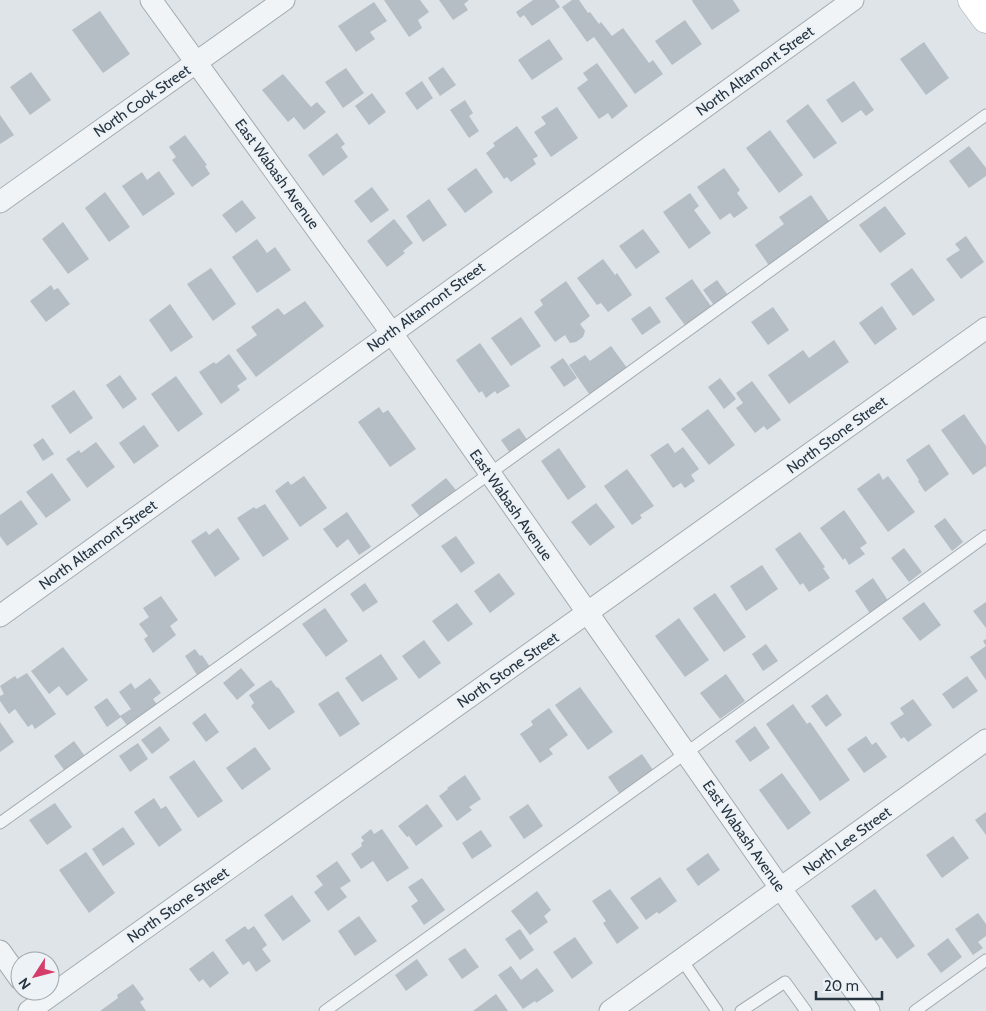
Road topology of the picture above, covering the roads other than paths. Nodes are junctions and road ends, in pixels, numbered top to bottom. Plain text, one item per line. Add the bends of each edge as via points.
1 (151, 0) edge
2 (284, 0) edge
3 (853, 0) edge
4 (972, 0) edge
5 (986, 19) edge
6 (197, 63) junction
7 (986, 115) edge
8 (0, 202) edge
9 (986, 328) edge
10 (391, 332) junction
11 (489, 474) junction
12 (986, 536) edge
13 (588, 614) junction
14 (0, 616) edge
15 (986, 740) edge
16 (686, 753) junction
17 (0, 824) edge
18 (781, 889) junction
19 (0, 951) edge
20 (682, 960) junction
21 (986, 960) edge
22 (10, 965) edge
23 (35, 1004) edge
24 (325, 1011) edge
25 (610, 1011) edge
26 (717, 1011) edge
27 (741, 1011) edge
28 (806, 1011) edge
29 (868, 1011) edge
30 (915, 1011) edge

1 - 6 street, East Wabash Avenue
2 - 6 street, North Cook Street
3 - 10 street, North Altamont Street
4 - 5 main road
6 - 8 street, North Cook Street
6 - 10 street, East Wabash Avenue
7 - 11 lane
9 - 13 street, North Stone Street
10 - 11 street, East Wabash Avenue
10 - 14 street, North Altamont Street
11 - 13 street, East Wabash Avenue
11 - 17 lane
12 - 16 lane
13 - 16 street, East Wabash Avenue
13 - 23 street, North Stone Street
15 - 18 street, North Lee Street
16 - 18 street, East Wabash Avenue
16 - 24 lane
18 - 20 street, North Lee Street
18 - 29 street, East Wabash Avenue
19 - 22 street
20 - 25 street, North Lee Street
20 - 26 lane
21 - 30 lane
27 - 28 lane via 785,982

